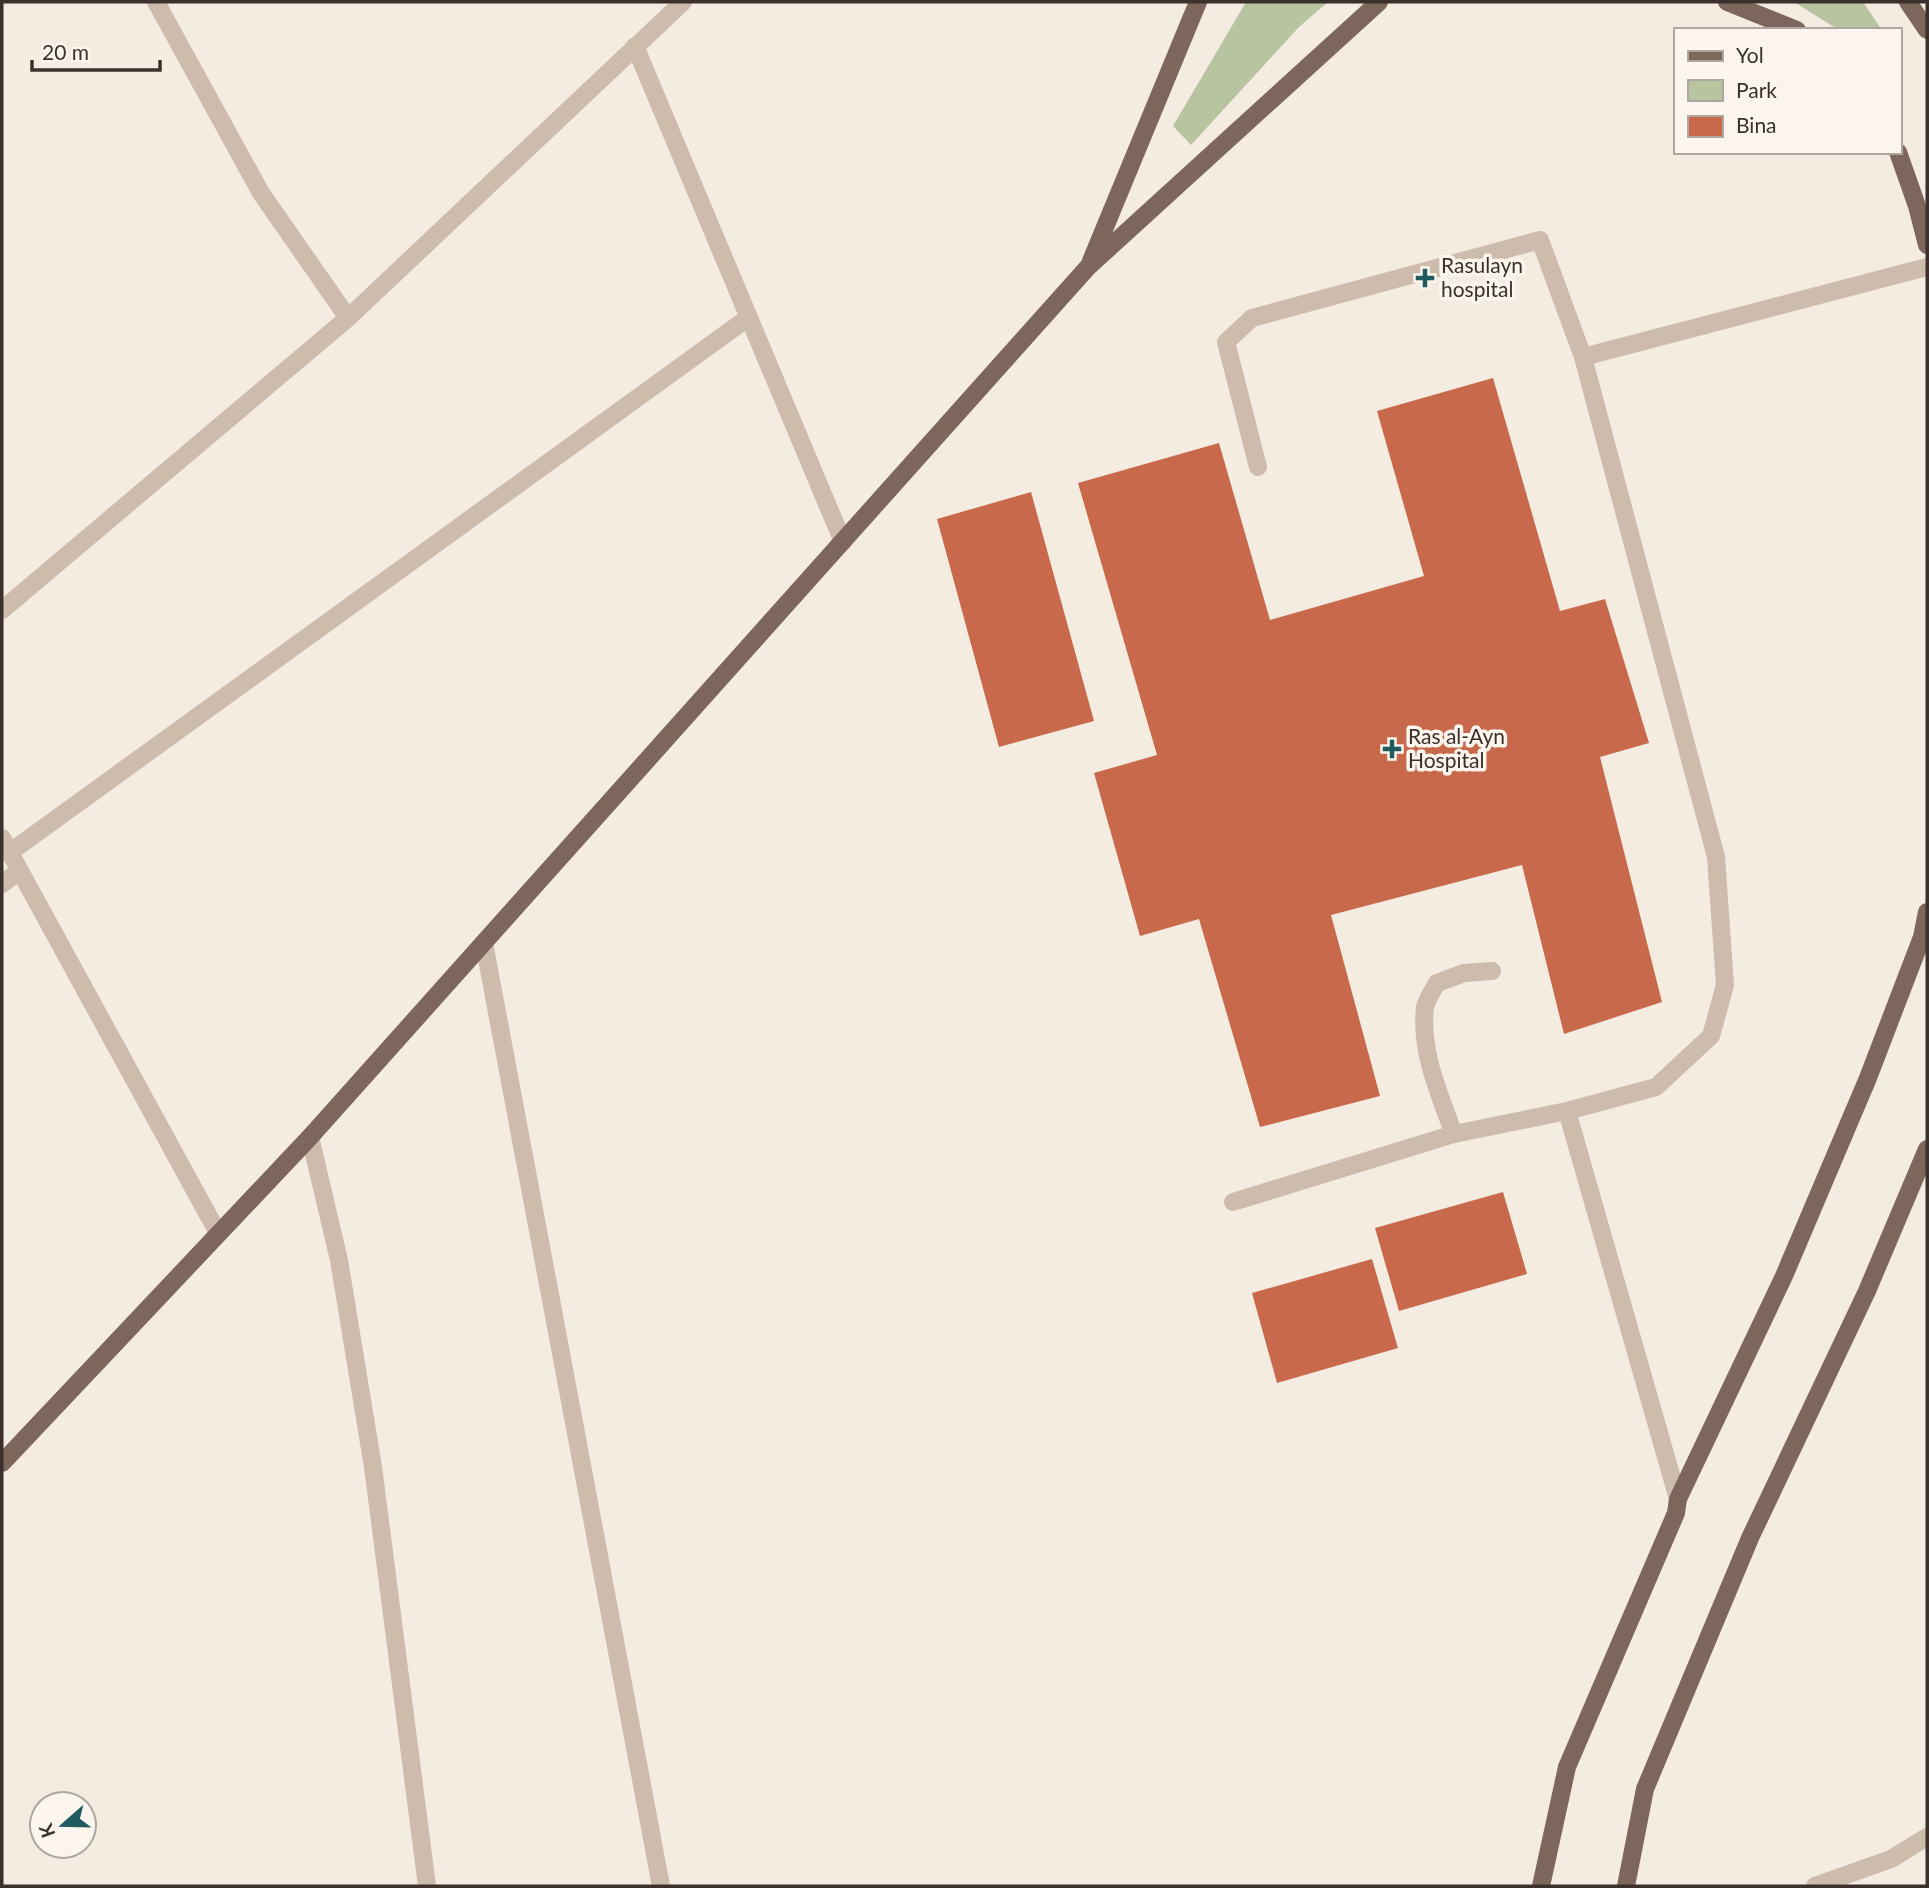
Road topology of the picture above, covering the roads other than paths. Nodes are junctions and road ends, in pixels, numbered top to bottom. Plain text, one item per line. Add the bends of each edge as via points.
1 (156, 2) edge
2 (683, 2) edge
3 (1198, 2) edge
4 (1379, 2) edge
5 (1727, 2) edge
6 (1908, 2) edge
7 (1792, 28) edge
8 (1927, 30) edge
9 (635, 46) junction
10 (1899, 154) edge
11 (1927, 245) edge
12 (1088, 267) junction
13 (1927, 267) edge
14 (749, 317) junction
15 (348, 318) junction
16 (1583, 357) junction
17 (1258, 467) dead end
18 (843, 542) junction
19 (2, 610) edge
20 (6, 846) edge
21 (19, 871) junction
22 (2, 884) edge
23 (1927, 912) edge
24 (484, 943) junction
25 (1492, 971) dead end
26 (1567, 1111) junction
27 (1454, 1133) junction
28 (310, 1136) junction
29 (1927, 1149) edge
30 (1233, 1202) dead end
31 (218, 1233) junction
32 (2, 1463) edge
33 (1678, 1499) junction
34 (1927, 1837) edge
35 (427, 1886) edge
36 (661, 1886) edge
37 (1541, 1886) edge
38 (1626, 1886) edge
39 (1815, 1886) edge

1 - 15 street via 261,193
2 - 9 street
3 - 12 main road
4 - 12 main road
5 - 7 main road
6 - 8 main road
9 - 14 street
9 - 15 street
10 - 11 main road
12 - 18 main road
13 - 16 street
14 - 18 street
14 - 20 street
15 - 19 street
16 - 17 street via 1540,240 1252,317 1226,342
16 - 26 street via 1716,857 1725,985 1711,1036 1656,1087
18 - 24 main road
20 - 21 street
21 - 22 street
21 - 31 street
23 - 33 main road via 1922,937 1868,1078 1784,1276
24 - 28 main road
24 - 36 street
25 - 27 street via 1464,973 1437,983 1426,1005 1426,1047
26 - 27 street
26 - 33 street
27 - 30 street
28 - 31 main road
28 - 35 street via 339,1260 373,1467
29 - 38 main road via 1867,1291 1750,1538 1645,1789
31 - 32 main road
33 - 37 main road via 1676,1513 1567,1767
34 - 39 street via 1891,1859

